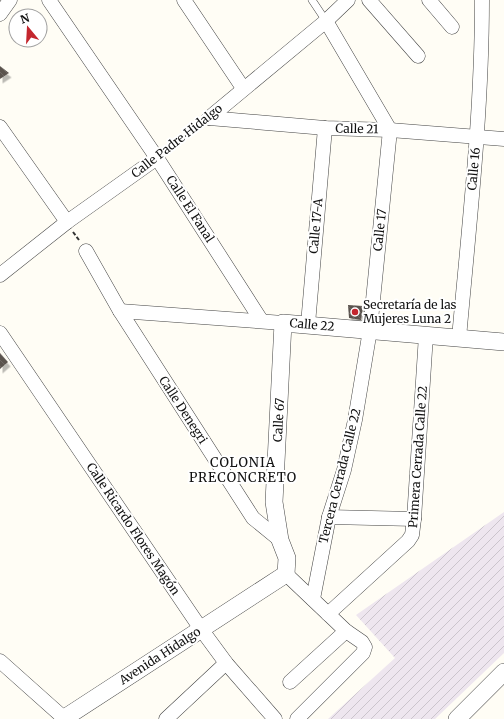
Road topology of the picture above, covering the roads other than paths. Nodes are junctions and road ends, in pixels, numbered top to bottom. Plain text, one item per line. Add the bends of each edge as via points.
1 (10, 0) edge
2 (49, 0) edge
3 (184, 0) edge
4 (312, 0) edge
5 (348, 0) edge
6 (368, 0) edge
7 (430, 0) edge
8 (482, 0) edge
9 (0, 14) edge
10 (326, 21) junction
11 (452, 27) dead end
12 (418, 56) dead end
13 (243, 88) junction
14 (209, 118) joint
15 (0, 127) edge
16 (325, 128) junction
17 (390, 130) junction
18 (477, 137) junction
19 (504, 139) edge
20 (157, 158) junction
21 (67, 222) junction
22 (86, 251) road end
23 (0, 275) edge
24 (120, 311) junction
25 (261, 320) junction
26 (283, 323) junction
27 (308, 324) junction
28 (370, 330) junction
29 (0, 333) edge
30 (426, 335) junction
31 (458, 338) junction
32 (504, 342) edge
33 (329, 517) junction
34 (414, 519) junction
35 (280, 540) junction
36 (286, 574) junction
37 (313, 599) junction
38 (328, 614) junction
39 (201, 629) junction
40 (346, 631) junction
41 (0, 661) edge
42 (226, 663) junction
43 (504, 672) edge
44 (290, 682) dead end
45 (267, 716) edge
46 (64, 719) edge
47 (166, 719) edge
48 (297, 719) edge
49 (456, 719) edge

1 - 9 street
2 - 20 street, Calle El Fanal
3 - 13 street
4 - 10 lane
5 - 10 street, Calle Padre Hidalgo
6 - 12 street
7 - 11 street
8 - 18 street, Calle 16 via 482,60
10 - 13 street, Calle Padre Hidalgo
10 - 17 street
13 - 14 street, Calle Padre Hidalgo
14 - 16 street, Calle 21
15 - 21 street
16 - 17 street, Calle 21
16 - 27 street, Calle 17-A
17 - 18 street, Calle 21
17 - 28 street, Calle 17
18 - 19 street, Calle 21
18 - 31 street, Calle 16
20 - 21 street, Calle Padre Hidalgo
20 - 25 street, Calle El Fanal
21 - 23 street, Calle Padre Hidalgo
22 - 24 street, Calle Denegri
24 - 25 street, Calle 22
24 - 35 street, Calle Denegri via 253,518
25 - 26 street, Calle 22
26 - 27 street, Calle 22
26 - 35 street, Calle 67 via 274,502
27 - 28 street, Calle 22
28 - 30 street, Calle 22
28 - 33 street, Tercera Cerrada Calle 22 via 354,427
29 - 39 street, Calle Ricardo Flores Magón
30 - 31 street, Calle 22
30 - 34 street, Primera Cerrada Calle 22
31 - 32 street, Calle 22
33 - 34 street
33 - 37 street, Tercera Cerrada Calle 22
34 - 38 street, Primera Cerrada Calle 22 via 412,536 408,541
35 - 36 street via 287,558
36 - 37 street
36 - 39 street, Avenida Hidalgo
37 - 38 street
38 - 40 street
39 - 42 street, Calle Ricardo Flores Magón
39 - 46 street, Avenida Hidalgo
40 - 44 street
40 - 48 street via 362,642 365,647 363,653
41 - 46 street
42 - 45 street, Calle Ricardo Flores Magón
42 - 47 street
43 - 49 street

